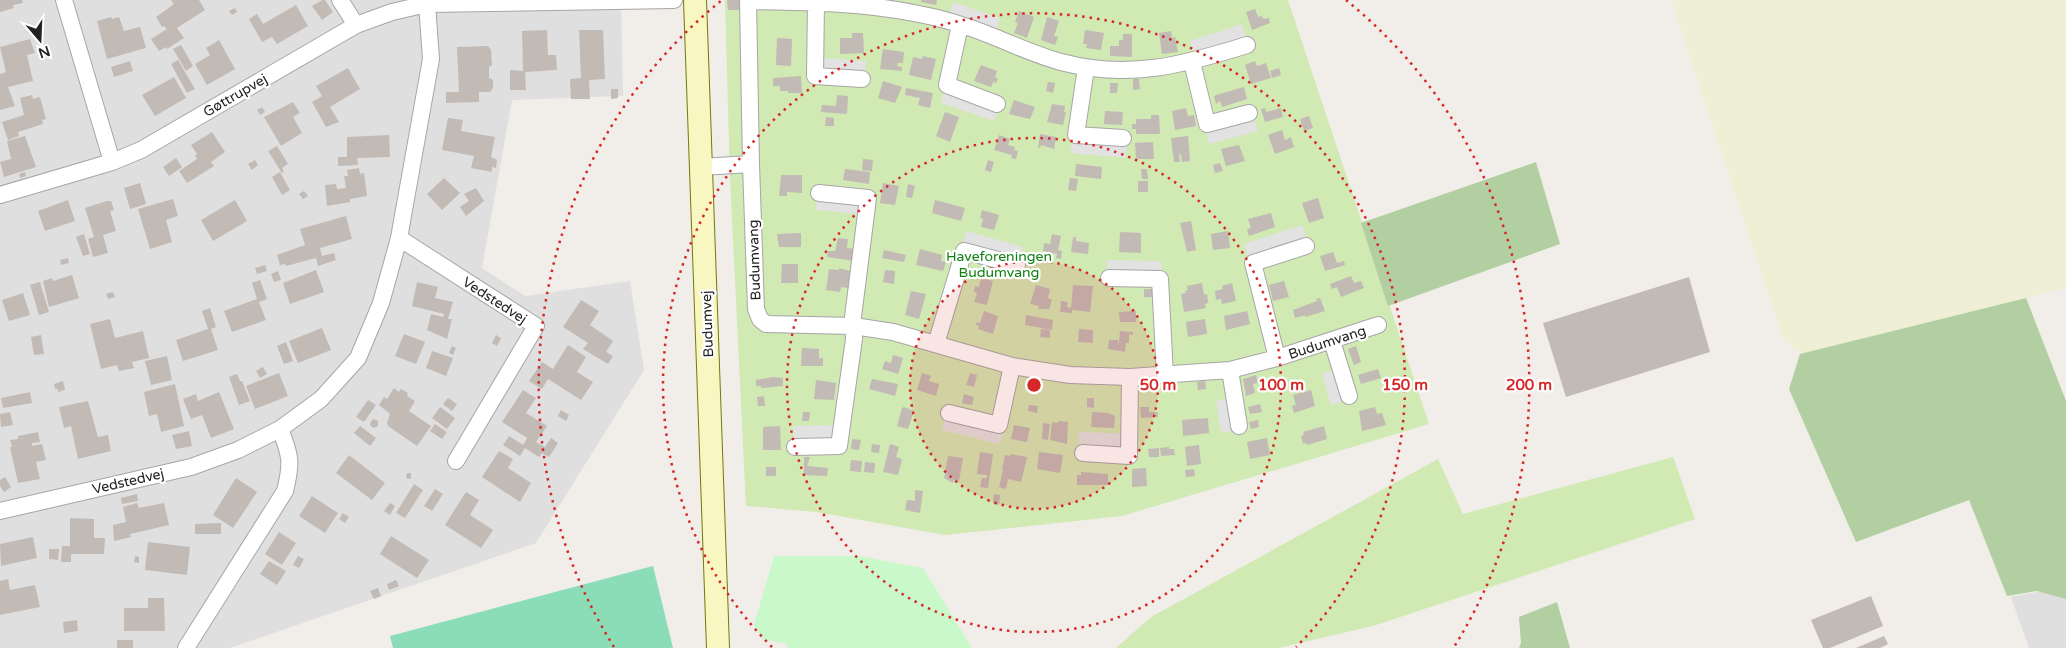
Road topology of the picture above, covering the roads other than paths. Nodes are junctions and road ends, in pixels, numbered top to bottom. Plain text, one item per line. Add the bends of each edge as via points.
1 (64, 0) edge
2 (340, 0) edge
3 (674, 0) edge
4 (695, 0) edge
5 (748, 0) edge
6 (492, 2) edge
7 (816, 2) junction
8 (427, 4) junction
9 (356, 25) junction
10 (960, 25) junction
11 (1247, 45) dead end
12 (1192, 62) junction
13 (1086, 68) junction
14 (862, 78) dead end
15 (997, 104) dead end
16 (1249, 112) dead end
17 (1123, 138) dead end
18 (112, 162) junction
19 (751, 164) junction
20 (700, 167) junction
21 (819, 193) dead end
22 (0, 195) edge
23 (399, 238) junction
24 (1306, 246) dead end
25 (1017, 265) dead end
26 (1108, 278) dead end
27 (1378, 325) dead end
28 (854, 326) junction
29 (1332, 341) junction
30 (936, 344) junction
31 (1276, 358) junction
32 (1012, 366) junction
33 (1230, 370) junction
34 (1165, 376) junction
35 (1130, 377) junction
36 (1349, 396) dead end
37 (948, 413) dead end
38 (1239, 426) dead end
39 (280, 430) junction
40 (795, 447) dead end
41 (1083, 453) dead end
42 (456, 461) dead end
43 (0, 510) edge
44 (186, 648) edge
45 (718, 648) edge

1 - 18 street
2 - 9 street
3 - 6 street, Gøttrupvej
4 - 20 street, Budumvej
5 - 7 street, Budumvang
5 - 19 street, Budumvang
6 - 8 street, Gøttrupvej
7 - 10 street, Budumvang via 866,5
7 - 14 street via 814,76
8 - 9 street, Gøttrupvej
8 - 23 street, Vedstedvej via 430,59
9 - 18 street, Gøttrupvej via 141,150
10 - 13 street, Budumvang via 1060,62
10 - 15 street via 947,85
11 - 12 street, Budumvang
12 - 13 street, Budumvang via 1155,69
12 - 16 street via 1208,124
13 - 17 street via 1076,135
18 - 22 street, Gøttrupvej
19 - 20 street
19 - 28 street, Budumvang via 756,309 760,319 776,326
20 - 45 street, Budumvej
21 - 28 street via 868,198
23 - 39 street, Vedstedvej via 381,303 358,358 321,399
23 - 42 street, Vedstedvej via 536,326
24 - 31 street, Budumvang via 1253,263
25 - 30 street via 964,251
26 - 34 street via 1160,279
27 - 29 street, Budumvang
28 - 30 street, Budumvang via 893,332
28 - 40 street via 839,446
29 - 31 street, Budumvang
29 - 36 street
30 - 32 street, Budumvang
31 - 33 street, Budumvang
32 - 35 street, Budumvang via 1070,374
32 - 37 street via 1000,425
33 - 34 street, Budumvang
33 - 38 street
34 - 35 street, Budumvang
35 - 41 street via 1129,456
39 - 43 street, Vedstedvej via 238,450 191,466
39 - 44 street via 290,452 290,472 285,491

